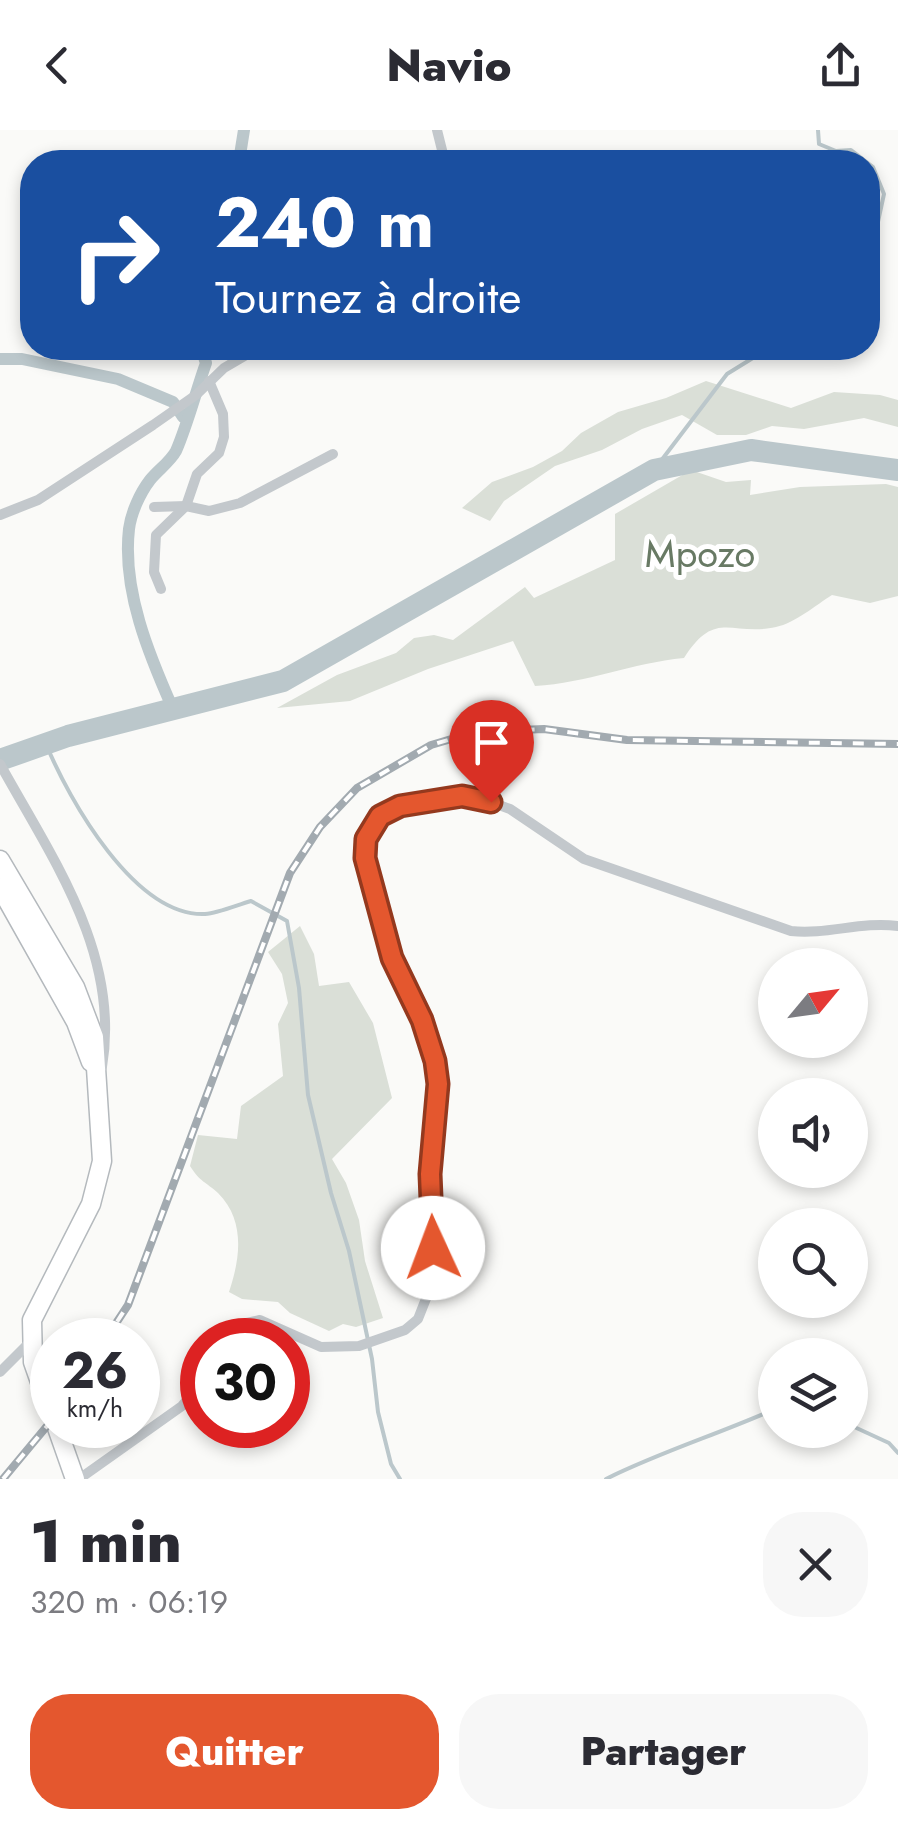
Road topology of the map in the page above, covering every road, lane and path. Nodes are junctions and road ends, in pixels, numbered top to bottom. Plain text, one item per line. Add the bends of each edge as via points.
1 (240, 360) edge
2 (209, 381) junction
3 (332, 454) dead end
4 (186, 506) junction
5 (154, 507) dead end
6 (0, 515) edge
7 (162, 589) dead end
8 (0, 764) edge
9 (0, 860) edge
10 (0, 888) edge
11 (28, 921) junction
12 (898, 926) edge
13 (98, 1092) junction
14 (33, 1318) edge
15 (30, 1342) edge
16 (310, 1342) edge
17 (0, 1372) edge
18 (180, 1407) edge
19 (65, 1448) edge
20 (77, 1479) edge

1 - 2 street
2 - 4 street via 224,437 219,453 197,474
2 - 6 street via 38,500
3 - 4 street via 240,503 209,511
4 - 5 street
4 - 7 street via 156,535 154,572
8 - 13 street via 92,944 106,1023
9 - 11 highway
10 - 11 highway
11 - 13 highway via 75,987 94,1037
12 - 16 street via 791,931 584,859 510,810 462,796 380,816 366,839 365,858 392,958 422,1020 438,1084 430,1291 418,1319 405,1330 359,1346
13 - 14 highway via 102,1161 92,1204
15 - 17 street
18 - 20 street
19 - 20 highway

